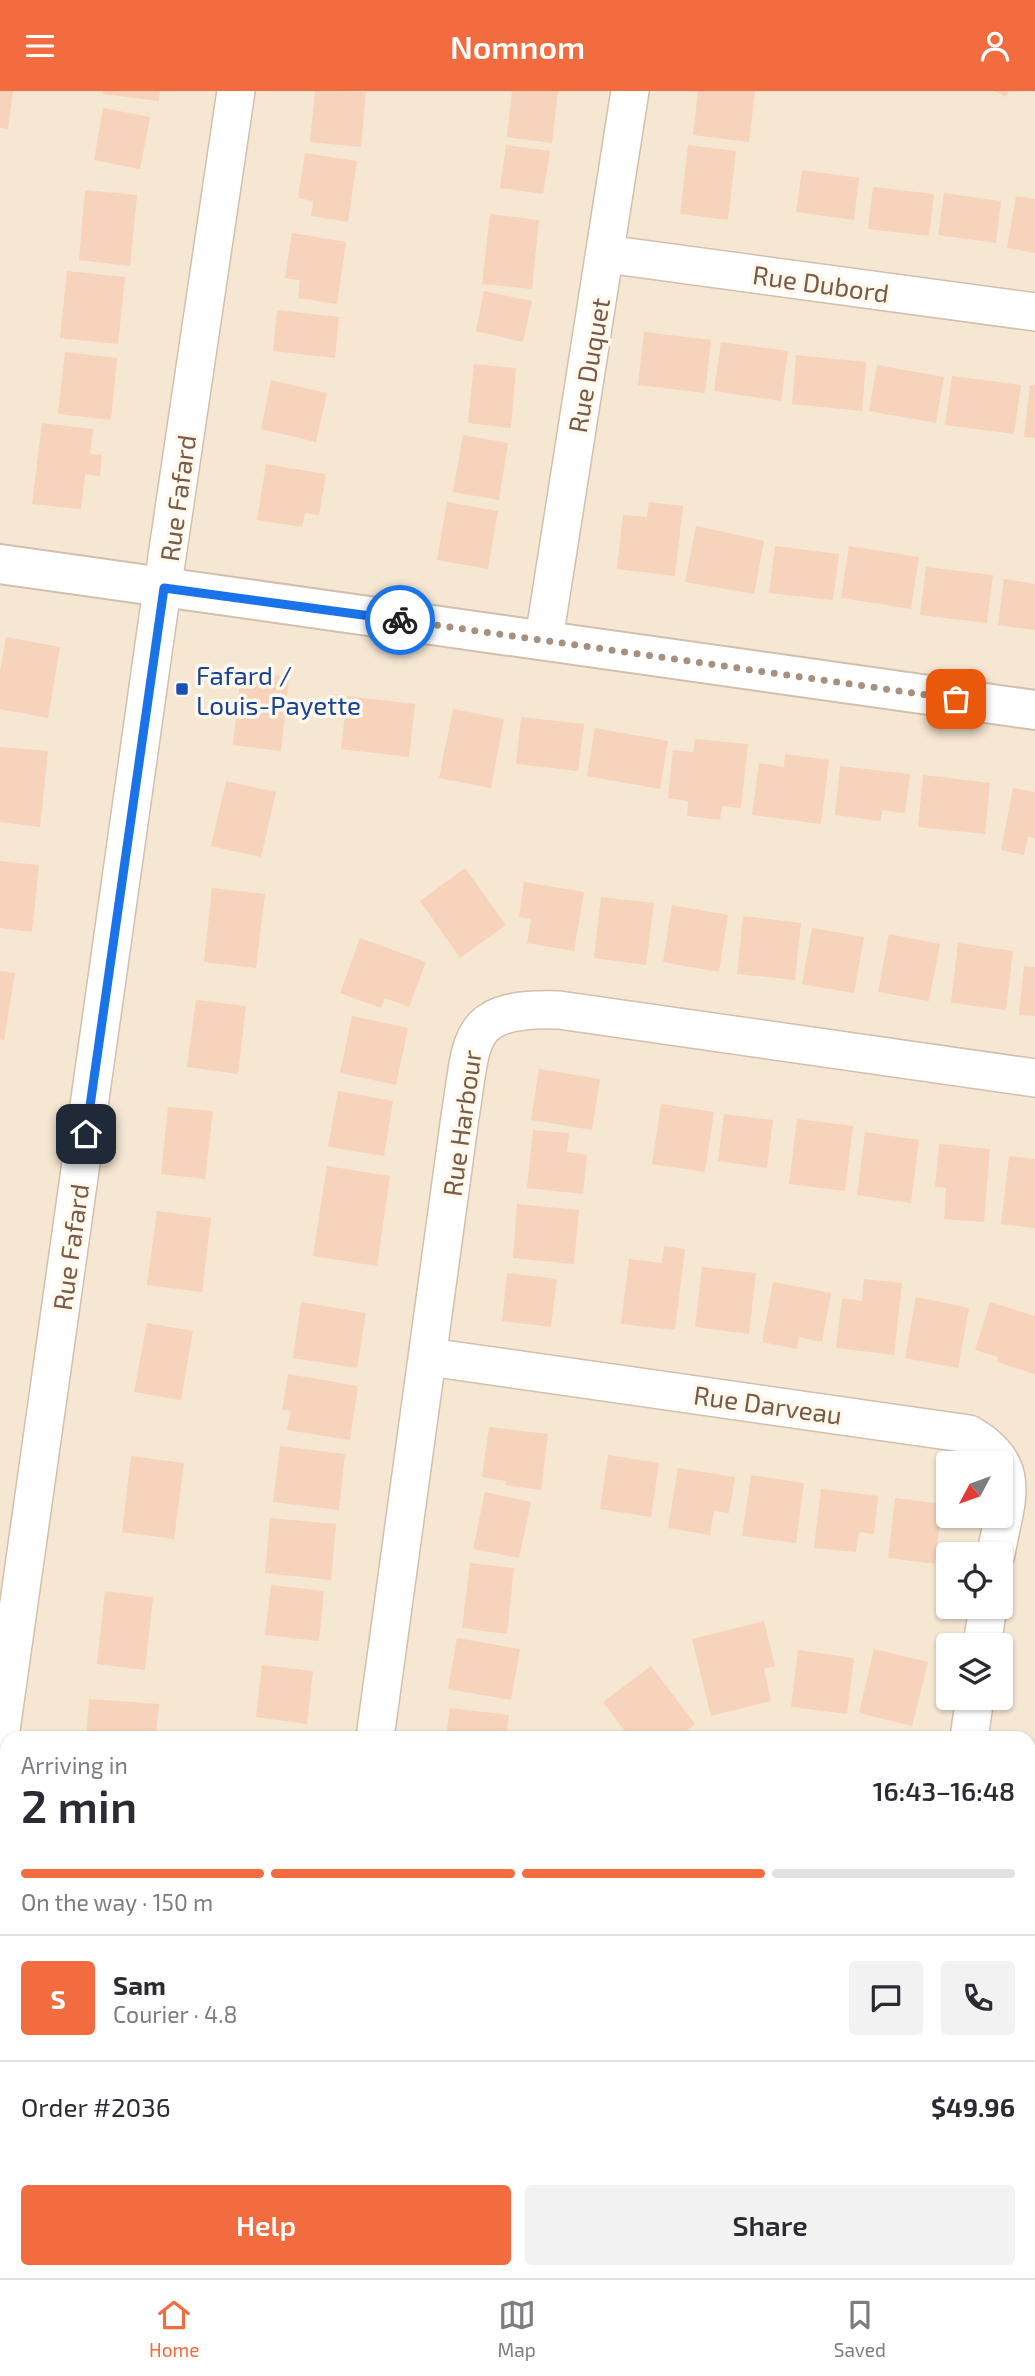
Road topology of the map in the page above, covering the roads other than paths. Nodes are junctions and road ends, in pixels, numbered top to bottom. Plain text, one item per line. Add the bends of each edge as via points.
1 (236, 91) edge
2 (630, 91) edge
3 (606, 254) junction
4 (1035, 312) edge
5 (0, 564) edge
6 (164, 588) junction
7 (544, 639) junction
8 (1035, 710) edge
9 (1035, 1078) edge
10 (429, 1357) junction
11 (998, 1542) edge
12 (973, 1710) edge
13 (1, 1731) edge
14 (376, 1731) edge
15 (970, 1731) edge

1 - 6 street, Rue Fafard
2 - 3 street, Rue Duquet
3 - 4 street, Rue Dubord
3 - 7 street, Rue Duquet
5 - 6 street
6 - 7 street
6 - 13 street, Rue Fafard
7 - 8 street
9 - 10 street, Rue Harbour via 569,1011 501,1013 482,1025 473,1038
10 - 11 street, Rue Darveau via 969,1434 991,1446 1003,1463 1008,1483
10 - 14 street, Rue Harbour
12 - 15 street

